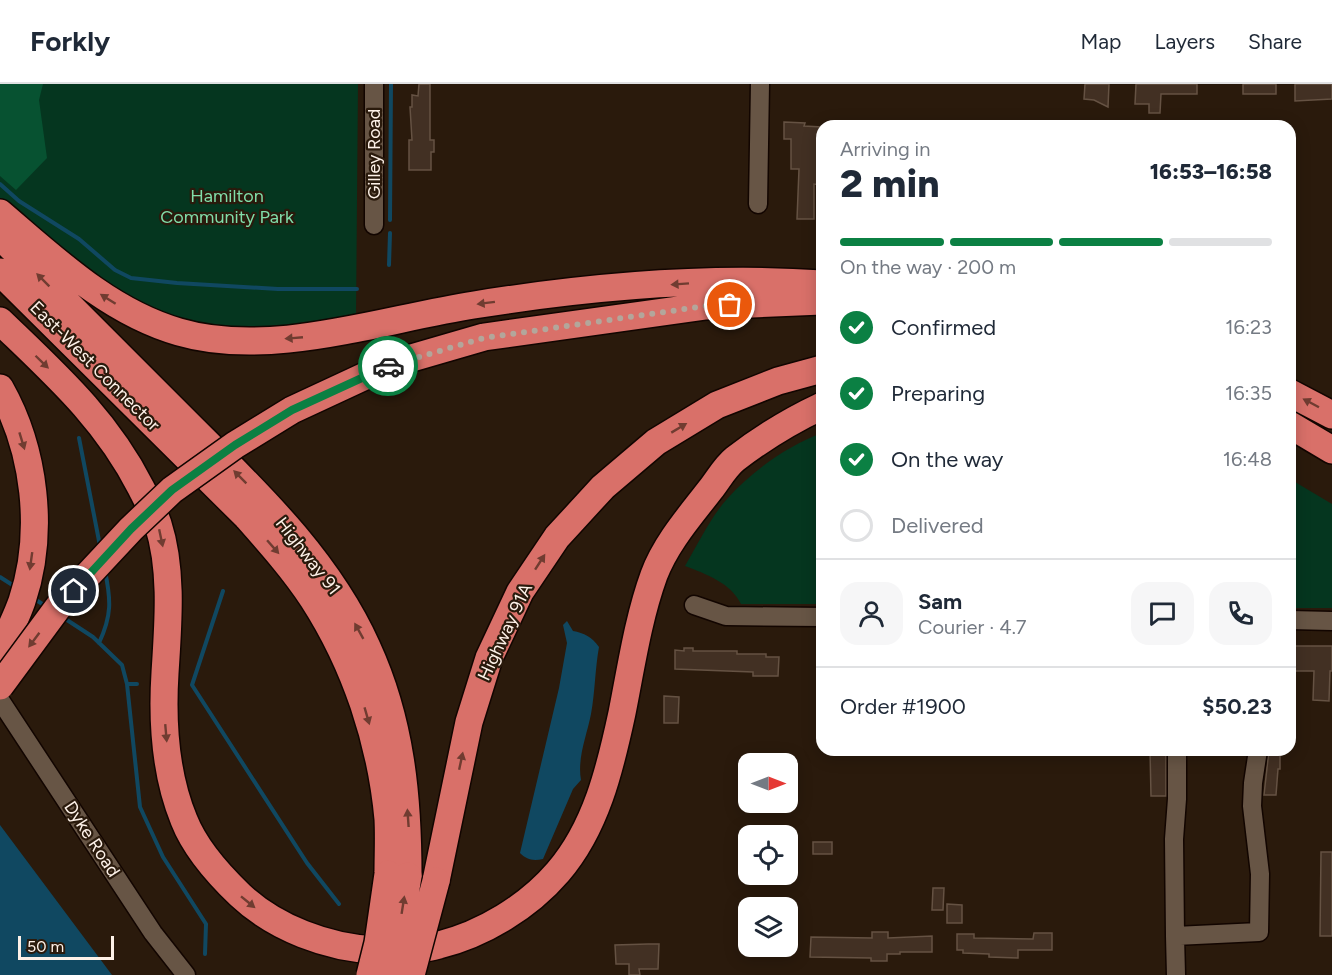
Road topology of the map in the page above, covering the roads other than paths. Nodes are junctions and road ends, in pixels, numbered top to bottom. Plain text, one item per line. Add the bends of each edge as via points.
1 (374, 84) edge
2 (760, 84) edge
3 (758, 204) dead end
4 (0, 213) edge
5 (374, 225) dead end
6 (0, 236) edge
7 (0, 272) edge
8 (816, 284) edge
9 (816, 302) edge
10 (0, 321) edge
11 (816, 371) edge
12 (0, 387) edge
13 (1296, 396) edge
14 (816, 409) edge
15 (1332, 415) edge
16 (1296, 429) edge
17 (1296, 445) edge
18 (1332, 450) edge
19 (189, 459) joint
20 (1332, 464) edge
21 (694, 605) dead end
22 (816, 617) edge
23 (1296, 620) edge
24 (1332, 621) edge
25 (0, 651) edge
26 (0, 686) edge
27 (0, 700) edge
28 (1177, 756) edge
29 (1257, 756) edge
30 (398, 875) junction
31 (1175, 936) junction
32 (186, 975) edge
33 (370, 975) edge
34 (390, 975) edge
35 (411, 975) edge
36 (1176, 975) edge

1 - 5 street, Gilley Road
2 - 3 street
8 -> 4 highway via 707,282 590,290 474,305 314,336 247,342 217,340 180,333 138,317 57,262
30 -> 6 highway, Highway 91 via 408,821 401,758 388,701 367,646 334,586 261,497
7 - 19 highway, East-West Connector
9 -> 26 highway, bridge via 706,306 484,338 391,364 292,410 172,490 59,606
10 -> 14 highway via 81,400 105,429 126,459 158,524 167,586 165,728 169,766 185,823 215,869 266,915 308,936 363,949 415,949 457,940 504,917 538,893 560,870 583,837 610,770 655,574 676,534 732,462
35 -> 11 highway, Highway 91A, bridge via 436,880 469,722 489,658 520,592 557,537 603,487 656,442 717,405
12 -> 25 highway via 23,443 34,503 30,568 22,600
15 -> 13 highway
16 - 18 highway
17 - 20 highway
19 -> 30 highway, Highway 91 via 283,558 337,641 362,699 380,762
21 - 22 street via 726,616
23 - 24 street
27 - 32 street, Dyke Road via 153,933
28 - 31 street
29 - 31 street via 1252,807 1260,874 1259,932
30 - 33 highway, Highway 91, bridge
34 -> 30 highway, Highway 91, bridge via 395,956
31 - 36 street

